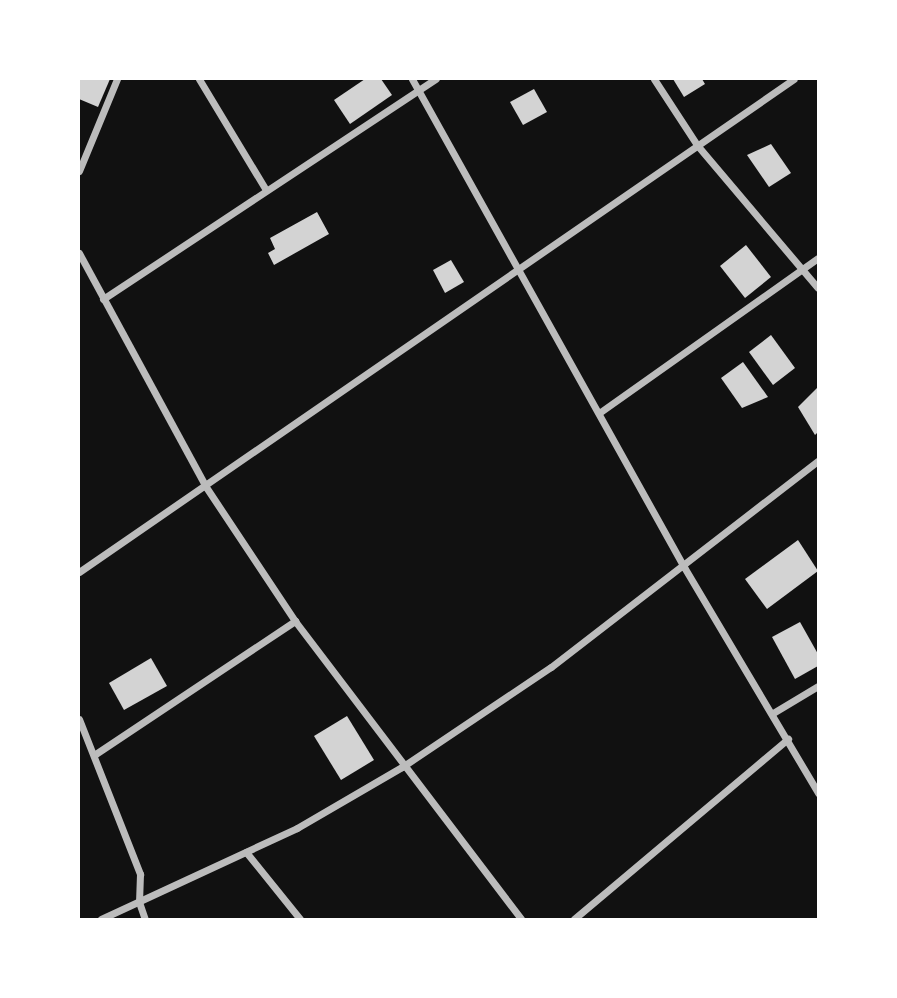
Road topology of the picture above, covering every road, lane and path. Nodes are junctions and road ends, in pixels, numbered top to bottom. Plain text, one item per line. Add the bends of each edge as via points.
1 (117, 79) edge
2 (198, 79) edge
3 (412, 79) edge
4 (436, 79) edge
5 (654, 79) edge
6 (794, 79) edge
7 (419, 91) junction
8 (696, 145) junction
9 (79, 171) edge
10 (266, 190) junction
11 (79, 253) edge
12 (818, 258) edge
13 (521, 268) junction
14 (803, 268) junction
15 (818, 288) edge
16 (103, 299) junction
17 (599, 413) junction
18 (818, 461) edge
19 (206, 487) junction
20 (684, 567) junction
21 (79, 572) edge
22 (295, 621) junction
23 (818, 686) edge
24 (773, 712) junction
25 (79, 719) edge
26 (788, 738) junction
27 (94, 755) junction
28 (402, 766) junction
29 (818, 793) edge
30 (246, 852) junction
31 (139, 902) junction
32 (101, 919) edge
33 (145, 919) edge
34 (300, 919) edge
35 (521, 919) edge
36 (574, 919) edge

1 - 9 street
2 - 10 street
3 - 7 street
4 - 7 street
5 - 8 street
6 - 8 street
7 - 10 street
7 - 13 street
8 - 13 street
8 - 14 street
10 - 16 street
11 - 16 street
12 - 14 street
13 - 17 street
13 - 19 street
14 - 15 street
14 - 17 street
16 - 19 street
17 - 20 street
18 - 20 street
19 - 21 street
19 - 22 street
20 - 24 street
20 - 28 street via 551,667
22 - 27 street
22 - 28 street
23 - 24 street
24 - 26 street
25 - 27 street
26 - 29 street
26 - 36 street
27 - 31 street via 140,874
28 - 30 street
28 - 35 street
30 - 31 street
30 - 34 street
31 - 32 street
31 - 33 street

